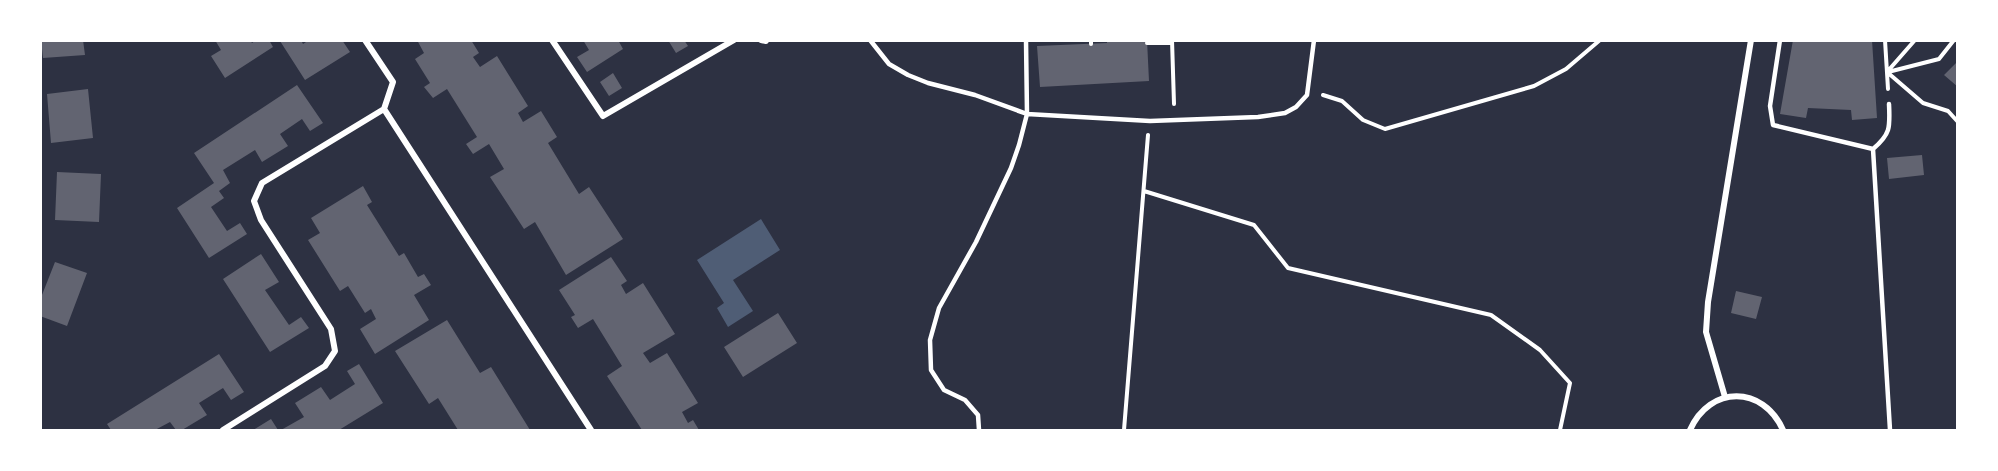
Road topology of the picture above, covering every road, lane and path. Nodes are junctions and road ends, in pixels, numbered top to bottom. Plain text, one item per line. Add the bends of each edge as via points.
1 (365, 40) edge
2 (552, 40) edge
3 (734, 40) edge
4 (870, 40) edge
5 (1026, 40) edge
6 (1314, 40) edge
7 (1600, 40) edge
8 (1751, 40) edge
9 (1780, 40) edge
10 (1885, 40) edge
11 (1915, 40) edge
12 (1954, 40) edge
13 (1172, 42) edge
14 (1148, 43) dead end
15 (1887, 72) junction
16 (1306, 95) junction
17 (1889, 104) dead end
18 (384, 109) junction
19 (1028, 114) junction
20 (1175, 120) junction
21 (1150, 121) junction
22 (1958, 122) edge
23 (1873, 149) junction
24 (1144, 191) junction
25 (1725, 397) junction
26 (222, 430) edge
27 (591, 430) edge
28 (980, 430) edge
29 (1124, 430) edge
30 (1560, 430) edge
31 (1690, 430) edge
32 (1783, 430) edge
33 (1890, 430) edge

1 - 18 street via 393,82
2 - 3 street via 603,116
4 - 19 lane via 889,63 908,75
5 - 19 lane
6 - 16 lane
7 - 16 path via 1566,69 1534,87 1384,129 1363,120 1341,101
8 - 25 street via 1708,302 1706,332
9 - 23 lane via 1770,106 1773,125
10 - 15 path
11 - 15 path
12 - 15 path via 1939,59
13 - 14 path
13 - 20 path
15 - 22 path via 1923,103 1948,111
16 - 20 lane via 1285,113
17 - 23 lane via 1886,138
18 - 26 street via 262,183 254,201 261,220 331,329 335,351 325,366
18 - 27 street
19 - 21 lane
19 - 28 lane via 1011,168 939,308 930,340 931,370 944,390 965,400 978,414
20 - 21 lane
21 - 24 path
23 - 33 lane
24 - 29 path
24 - 30 path via 1254,225 1288,268 1491,315 1540,350 1570,383
25 - 31 street via 1698,415
25 - 32 street via 1755,399 1778,418

